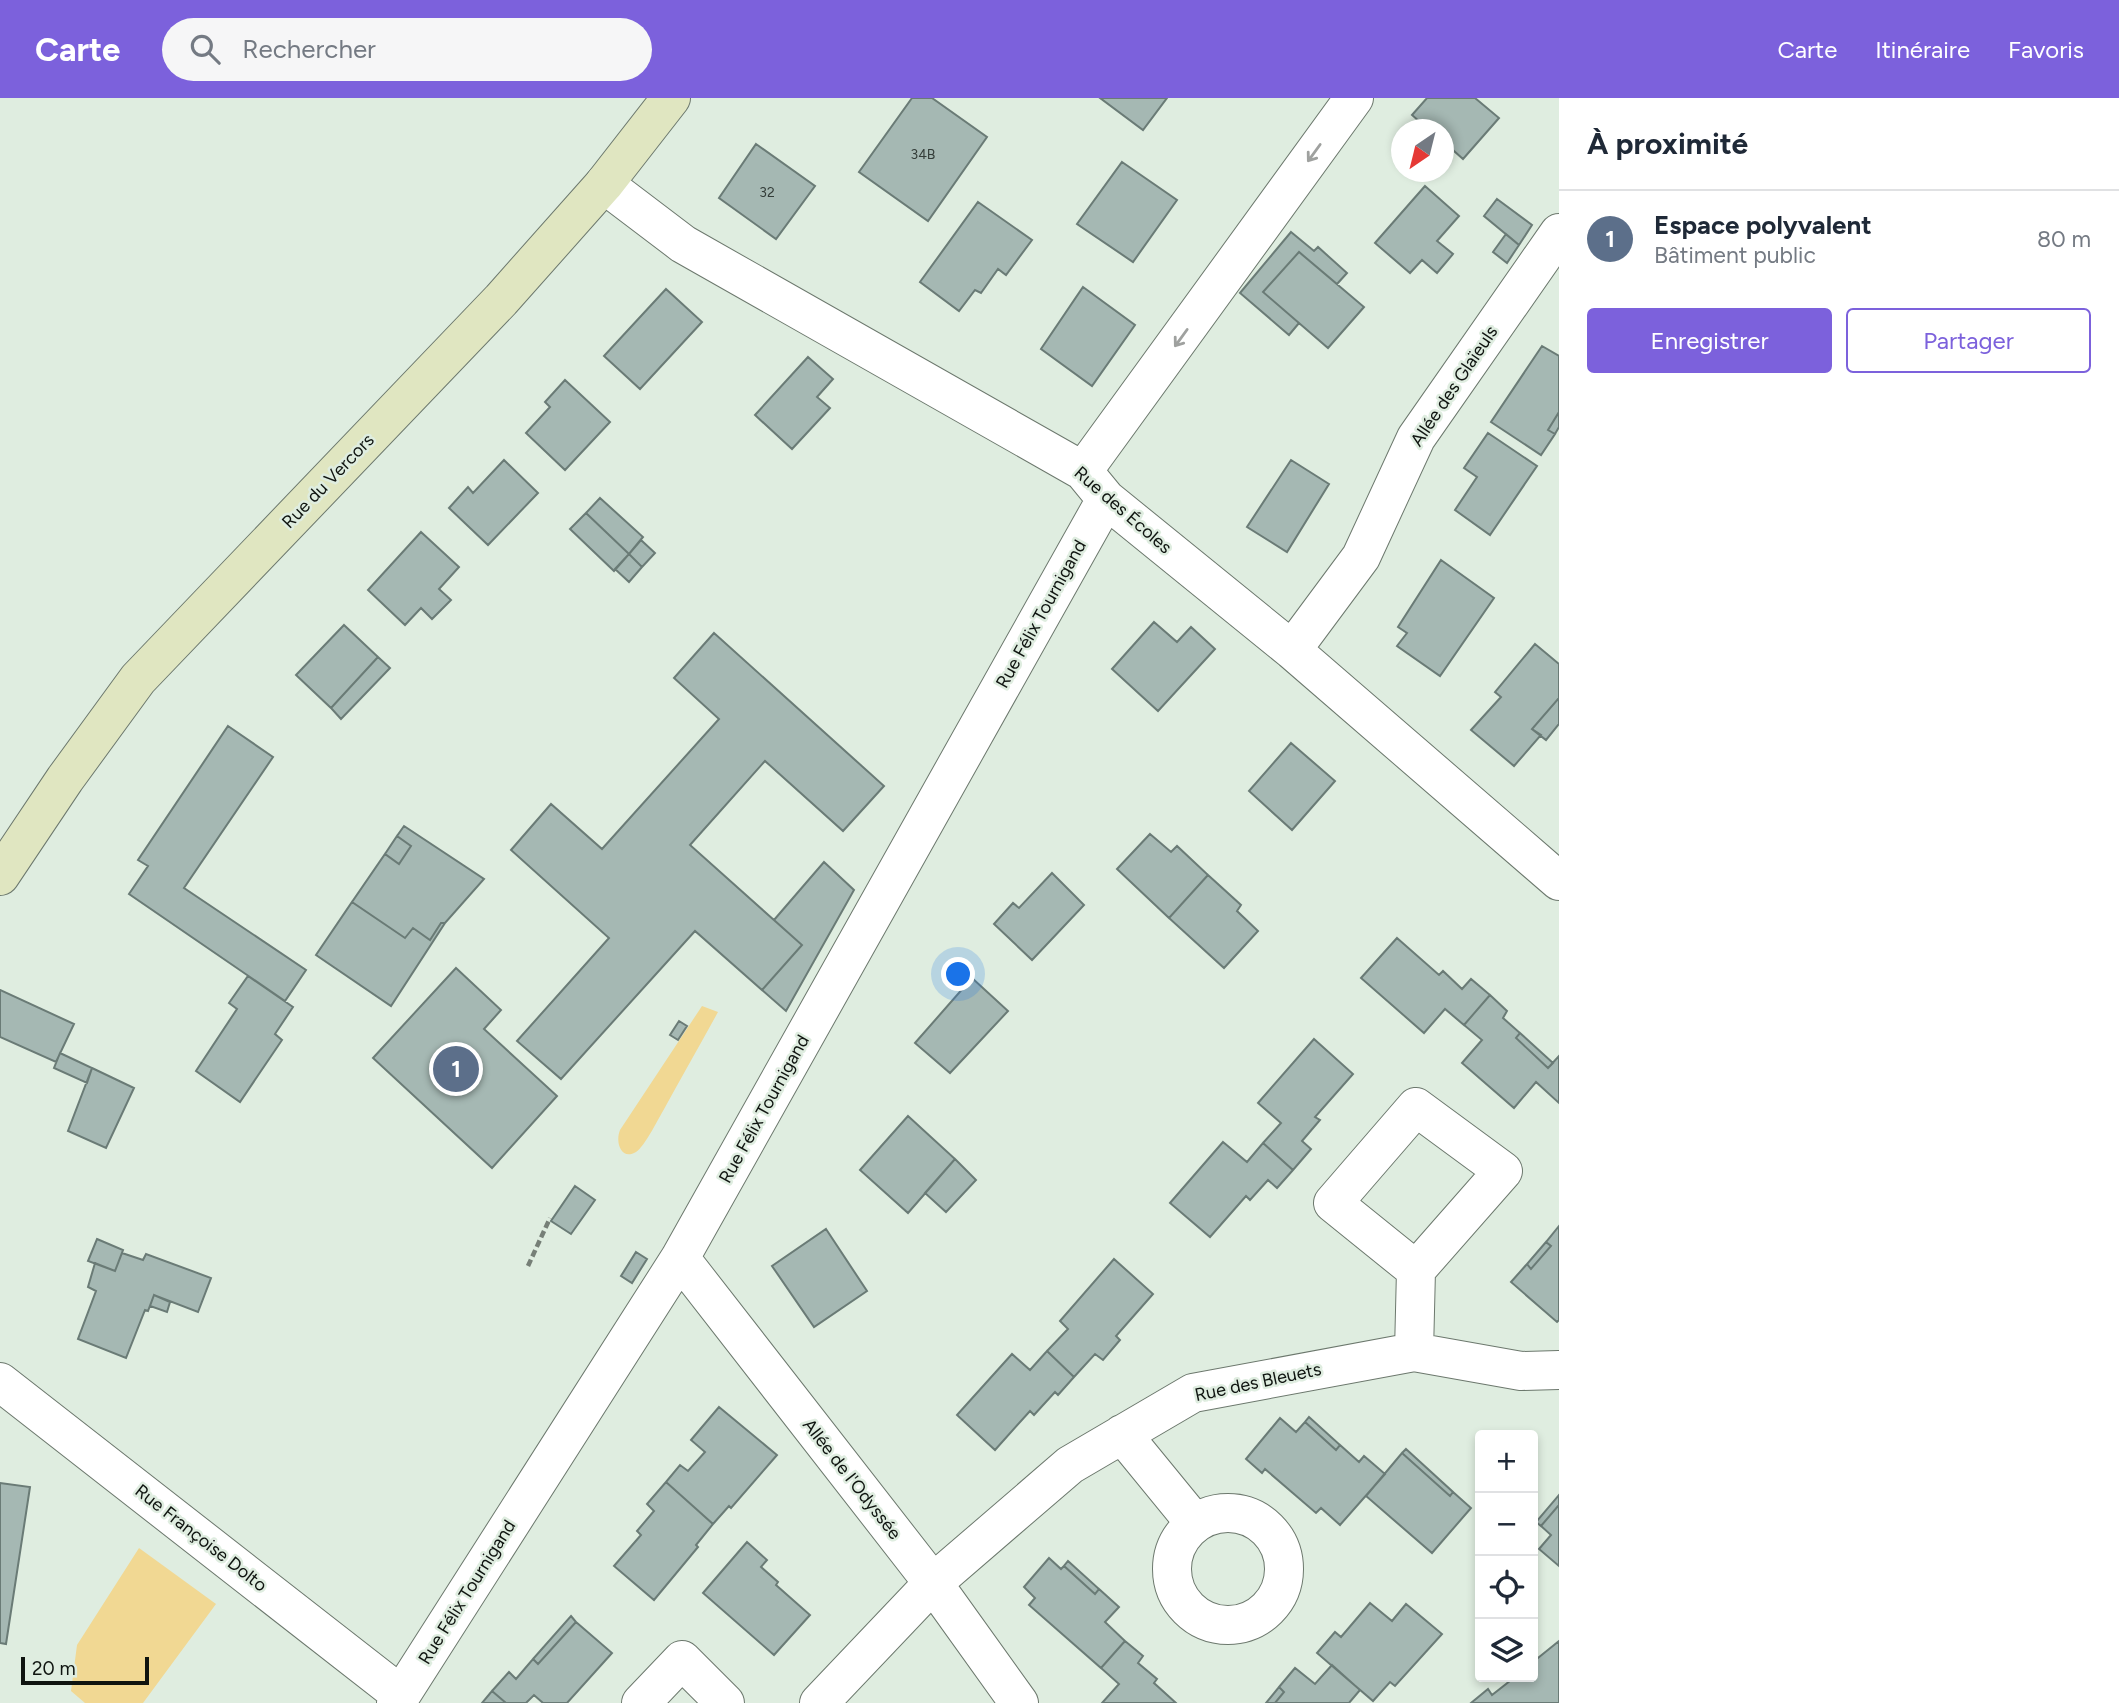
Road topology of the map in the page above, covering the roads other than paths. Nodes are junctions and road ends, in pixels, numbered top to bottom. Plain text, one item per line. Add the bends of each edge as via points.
1 (671, 98) edge
2 (1354, 98) edge
3 (604, 184) junction
4 (1559, 233) edge
5 (1095, 485) junction
6 (1292, 650) junction
7 (1556, 872) edge
8 (0, 876) edge
9 (680, 1258) junction
10 (1416, 1270) dead end
11 (1414, 1352) junction
12 (1559, 1370) edge
13 (0, 1382) edge
14 (1122, 1434) junction
15 (1194, 1522) dead end
16 (933, 1583) junction
17 (399, 1699) edge
18 (641, 1703) edge
19 (725, 1703) edge
20 (820, 1703) edge
21 (1019, 1703) edge

1 - 3 street, Rue du Vercors
2 -> 5 street, Rue Félix Tournigand
3 - 5 street, Rue des Écoles via 683,244
3 - 8 street, Rue du Vercors via 501,300 138,679
4 - 6 street, Allée des Glaïeuls via 1416,438 1361,557
5 - 6 street, Rue des Écoles
5 - 9 street, Rue Félix Tournigand
6 - 7 street, Rue des Écoles
9 - 16 street, Allée de l'Odyssée
9 - 17 street, Rue Félix Tournigand
10 - 11 street
11 - 12 street, Rue des Bleuets via 1521,1371
11 - 14 street, Rue des Bleuets via 1193,1393
13 - 17 street, Rue Françoise Dolto
14 - 15 street
14 - 16 street, Rue des Bleuets via 1070,1465
16 - 20 street, Rue des Bleuets
16 - 21 street, Allée de l'Odyssée
18 - 19 street via 682,1660

